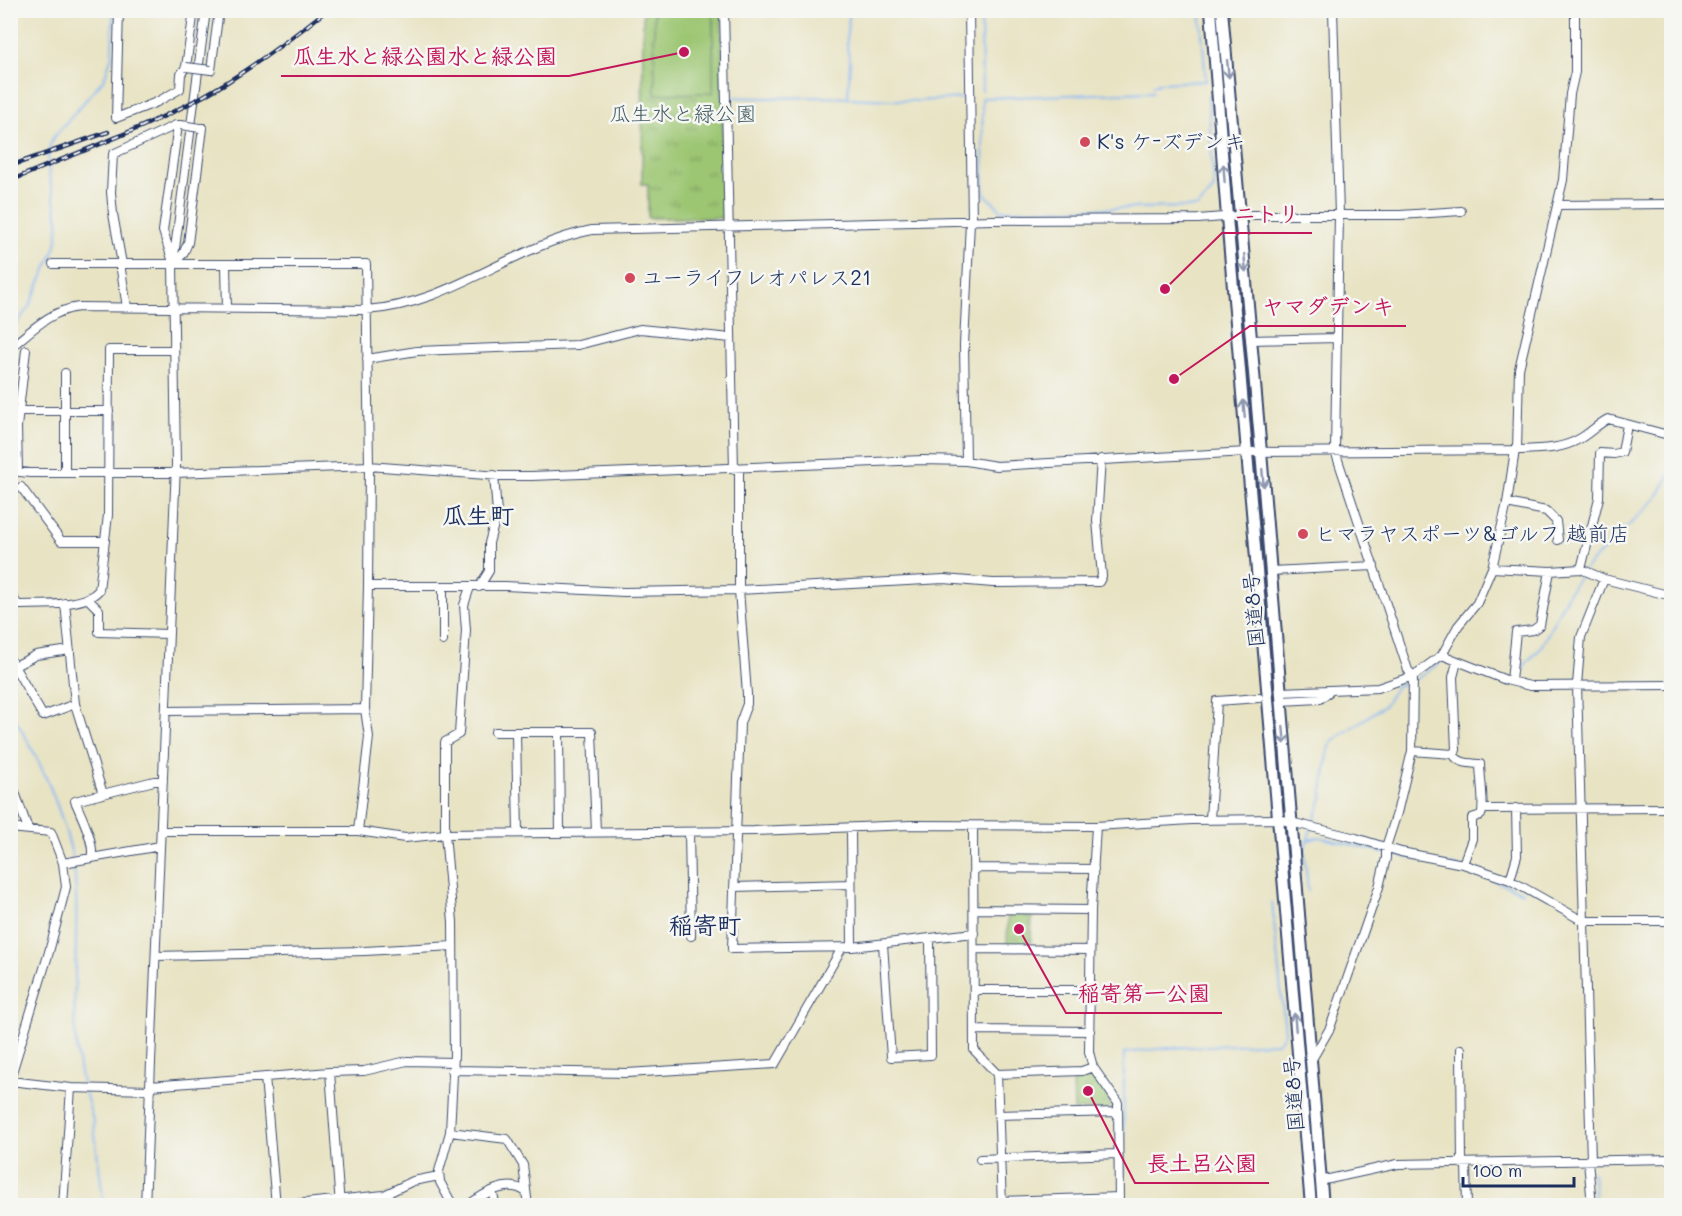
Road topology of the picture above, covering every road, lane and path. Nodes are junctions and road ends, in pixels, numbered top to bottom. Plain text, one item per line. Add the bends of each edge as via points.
1 (118, 10) edge
2 (194, 10) edge
3 (206, 10) edge
4 (219, 10) edge
5 (724, 10) edge
6 (969, 10) edge
7 (1211, 10) edge
8 (1222, 10) edge
9 (1333, 10) edge
10 (1575, 10) edge
11 (186, 67) junction
12 (179, 125) junction
13 (1671, 204) edge
14 (1557, 205) junction
15 (1461, 211) dead end
16 (1339, 215) junction
17 (1241, 216) junction
18 (1227, 217) junction
19 (971, 222) junction
20 (728, 226) junction
21 (173, 262) junction
22 (53, 264) dead end
23 (121, 264) junction
24 (226, 264) junction
25 (127, 307) junction
26 (172, 308) junction
27 (227, 310) junction
28 (366, 310) junction
29 (731, 338) junction
30 (1337, 338) junction
31 (1252, 340) junction
32 (10, 348) edge
33 (26, 350) dead end
34 (174, 350) junction
35 (367, 359) junction
36 (65, 373) dead end
37 (19, 411) junction
38 (65, 411) junction
39 (109, 411) junction
40 (1627, 425) junction
41 (1671, 436) edge
42 (1516, 450) junction
43 (1335, 451) junction
44 (1247, 452) junction
45 (1261, 452) junction
46 (1101, 459) junction
47 (966, 461) junction
48 (369, 466) junction
49 (737, 469) junction
50 (14, 471) edge
51 (65, 472) junction
52 (108, 473) junction
53 (175, 473) junction
54 (494, 475) junction
55 (21, 487) dead end
56 (1508, 504) junction
57 (1558, 540) dead end
58 (105, 541) junction
59 (1374, 566) junction
60 (1492, 568) junction
61 (1581, 569) junction
62 (1550, 571) junction
63 (1271, 572) junction
64 (1604, 579) junction
65 (368, 586) junction
66 (443, 587) junction
67 (475, 587) junction
68 (739, 590) junction
69 (10, 593) edge
70 (1671, 596) edge
71 (87, 598) junction
72 (65, 603) junction
73 (14, 607) edge
74 (169, 634) junction
75 (443, 641) dead end
76 (70, 650) junction
77 (1442, 655) junction
78 (13, 662) edge
79 (1457, 662) junction
80 (1413, 676) junction
81 (1511, 681) junction
82 (1577, 685) junction
83 (1671, 685) edge
84 (1284, 697) junction
85 (1259, 698) tunnel mouth
86 (75, 704) junction
87 (365, 709) junction
88 (166, 711) junction
89 (495, 732) dead end
90 (516, 732) junction
91 (559, 732) junction
92 (1412, 751) junction
93 (1453, 754) junction
94 (10, 778) edge
95 (163, 781) junction
96 (103, 794) junction
97 (1516, 808) junction
98 (1671, 808) edge
99 (1484, 809) junction
100 (1580, 809) junction
101 (1278, 819) junction
102 (1210, 820) junction
103 (1292, 821) junction
104 (973, 826) junction
105 (1096, 826) junction
106 (10, 828) edge
107 (851, 828) junction
108 (28, 829) junction
109 (161, 831) junction
110 (358, 831) junction
111 (737, 831) junction
112 (596, 832) junction
113 (688, 832) junction
114 (518, 833) junction
115 (560, 833) junction
116 (445, 834) junction
117 (160, 846) junction
118 (1386, 847) junction
119 (91, 858) junction
120 (63, 863) junction
121 (1463, 864) junction
122 (974, 868) junction
123 (1094, 869) junction
124 (1510, 880) junction
125 (851, 884) junction
126 (734, 887) junction
127 (974, 909) junction
128 (1091, 910) junction
129 (1583, 921) junction
130 (1671, 921) edge
131 (974, 933) junction
132 (691, 936) dead end
133 (930, 938) junction
134 (883, 944) junction
135 (453, 946) junction
136 (842, 948) junction
137 (852, 948) junction
138 (974, 950) junction
139 (1090, 950) junction
140 (156, 956) junction
141 (974, 990) junction
142 (1090, 990) junction
143 (974, 1030) junction
144 (1090, 1031) junction
145 (1461, 1049) dead end
146 (1311, 1062) junction
147 (453, 1066) junction
148 (1093, 1067) junction
149 (330, 1072) junction
150 (997, 1074) junction
151 (265, 1077) junction
152 (10, 1080) edge
153 (71, 1088) junction
154 (150, 1088) junction
155 (1118, 1112) junction
156 (998, 1115) junction
157 (450, 1132) junction
158 (1118, 1154) junction
159 (1000, 1158) junction
160 (980, 1159) dead end
161 (1671, 1159) edge
162 (1590, 1160) junction
163 (1464, 1164) junction
164 (439, 1176) junction
165 (1320, 1181) junction
166 (492, 1191) junction
167 (526, 1192) junction
168 (1119, 1201) edge
169 (340, 1203) edge
170 (1001, 1203) edge
171 (468, 1205) edge
172 (63, 1206) edge
173 (145, 1206) edge
174 (276, 1206) edge
175 (453, 1206) edge
176 (496, 1206) edge
177 (528, 1206) edge
178 (1311, 1206) edge
179 (1323, 1206) edge
180 (1467, 1206) edge
181 (1592, 1206) edge

1 - 11 street via 116,118 180,88
2 - 11 street
3 - 21 street
4 - 11 street, bridge via 211,70
5 - 20 street
6 - 19 street
18 -> 7 highway, 国道8号
8 -> 17 highway, 国道8号
9 - 16 street
10 - 14 street via 1575,72
12 - 21 street via 164,231
12 - 21 street, bridge via 203,128 188,243
12 - 23 street via 113,154 111,192
13 - 14 street
14 - 42 street via 1518,372
15 - 16 street
16 - 17 street
16 - 30 street
17 - 18 street
17 -> 31 highway, 国道8号
18 - 19 street
44 -> 18 highway, 国道8号
19 - 20 street
19 - 47 street via 964,345
20 - 28 street via 575,233 418,302
20 - 29 street
21 - 23 street
21 - 24 street
21 - 26 street
22 - 23 street
23 - 25 street
24 - 27 street
24 - 28 street via 366,264
25 - 26 street
25 - 32 street via 60,311
26 - 27 street
26 - 34 street
27 - 28 street
28 - 35 street
29 - 35 street via 640,329 578,345 417,351
29 - 49 street
30 - 31 street
30 - 43 street
31 - 45 highway, 国道8号
33 - 37 street
34 - 39 street via 109,350
34 - 53 street
35 - 48 street
36 - 38 street
37 - 38 street
37 - 50 street
38 - 39 street
38 - 51 street
39 - 52 street
40 - 41 street
40 - 42 street via 1608,419 1561,448
40 - 61 street via 1622,452 1600,453 1599,498
42 - 43 street
42 - 56 street
43 - 45 street
43 - 59 street
44 - 45 street
44 - 46 street
44 - 101 highway, 国道8号
45 -> 63 highway, 国道8号
46 - 47 street via 1010,466
46 - 68 street via 1096,521 1100,582 993,583 944,579
47 - 49 street
48 - 53 street
48 - 54 street
48 - 65 street
49 - 54 street
49 - 68 street
50 - 51 street
51 - 52 street
52 - 53 street
52 - 58 street
53 - 74 street
54 - 67 street via 496,513 489,543 489,571
55 - 58 street via 61,541
56 - 57 street via 1546,511 1556,521
56 - 60 street
58 - 71 street via 99,590
59 - 63 street
59 - 80 street
60 - 62 street
60 - 77 street via 1477,603
61 - 62 street
61 - 64 street
62 - 81 street via 1540,625 1516,632
63 - 84 highway, 国道8号
64 - 70 street
64 - 82 street via 1580,641
65 - 66 street
65 - 87 street
66 - 67 street
66 - 75 street
67 - 68 street via 624,592
67 - 116 street via 464,605 459,734 445,742
68 - 111 street via 747,704 740,723
69 - 73 street
71 - 72 street
71 - 74 street via 99,610 99,632
72 - 73 street
72 - 76 street
74 - 88 street
76 - 78 street
76 - 86 street
77 - 79 street
77 - 80 street
78 - 86 street via 43,716
79 - 81 street
79 - 93 street via 1453,677
80 - 84 street via 1378,688
80 - 92 street
81 - 82 street via 1530,686
82 - 83 street
82 - 100 street
84 -> 103 highway, 国道8号
85 - 102 street via 1217,701
86 - 96 street
87 - 88 street
87 - 110 street via 369,737
88 - 95 street
89 - 90 street
90 - 91 street
90 - 114 street
91 - 112 street via 592,732
91 - 115 street
92 - 93 street
92 - 118 street
93 - 99 street via 1461,762 1479,764
94 - 108 street
95 - 96 street
95 - 109 street
96 - 119 street via 75,801 91,842
97 - 99 street
97 - 100 street
97 - 124 street via 1516,856
98 - 100 street
99 - 121 street via 1472,818 1472,839
100 - 129 street
101 - 102 street
101 - 103 street
178 -> 101 highway, 国道8号
102 - 105 street
103 - 118 street
103 - 146 highway, 国道8号
104 - 105 street
104 - 107 street
104 - 122 street
105 - 123 street
106 - 108 street
107 - 111 street
107 - 125 street
108 - 120 street via 51,832
109 - 110 street
109 - 117 street
110 - 116 street via 405,838
111 - 113 street
111 - 126 street
112 - 113 street
112 - 115 street
113 - 132 street
114 - 115 street
114 - 116 street
116 - 135 street
117 - 119 street
117 - 140 street
118 - 121 street
118 - 146 street via 1379,886 1349,975 1330,1028
119 - 120 street
120 - 152 street via 66,887
121 - 124 street
122 - 123 street
122 - 127 street
123 - 128 street
124 - 129 street
125 - 126 street
125 - 137 street
126 - 136 street via 732,949
127 - 128 street
127 - 131 street
128 - 139 street
129 - 130 street
129 - 162 street
131 - 133 street
131 - 138 street
133 - 134 street
133 - 134 street via 931,1055 891,1057
134 - 137 street
135 - 140 street
135 - 147 street
136 - 137 street
136 - 147 street via 775,1064 627,1073
138 - 139 street
138 - 141 street
139 - 142 street
140 - 154 street
141 - 142 street
141 - 143 street
142 - 144 street
143 - 144 street
143 - 150 street via 974,1050
144 - 148 street
145 - 163 street
146 - 165 highway, 国道8号
147 - 149 street via 407,1061 364,1071
147 - 157 street
148 - 150 street via 1082,1071
148 - 155 street via 1118,1103
149 - 151 street
149 - 169 street
150 - 156 street
151 - 154 street
151 - 174 street
152 - 153 street
153 - 154 street
153 - 172 street
154 - 173 street
155 - 156 street
155 - 158 street
156 - 159 street
157 - 164 street
157 - 167 street via 507,1139 523,1165
158 - 159 street
158 - 168 street
159 - 160 street
159 - 170 street
161 - 162 street
162 - 163 street
162 - 181 street
163 - 165 street via 1398,1164
163 - 180 street
164 - 169 street via 413,1181 386,1195
164 - 175 street
165 - 179 highway, 国道8号
166 - 167 street via 511,1186
166 - 171 street
166 - 176 street
167 - 177 street
168 - 170 street
169 - 174 street

